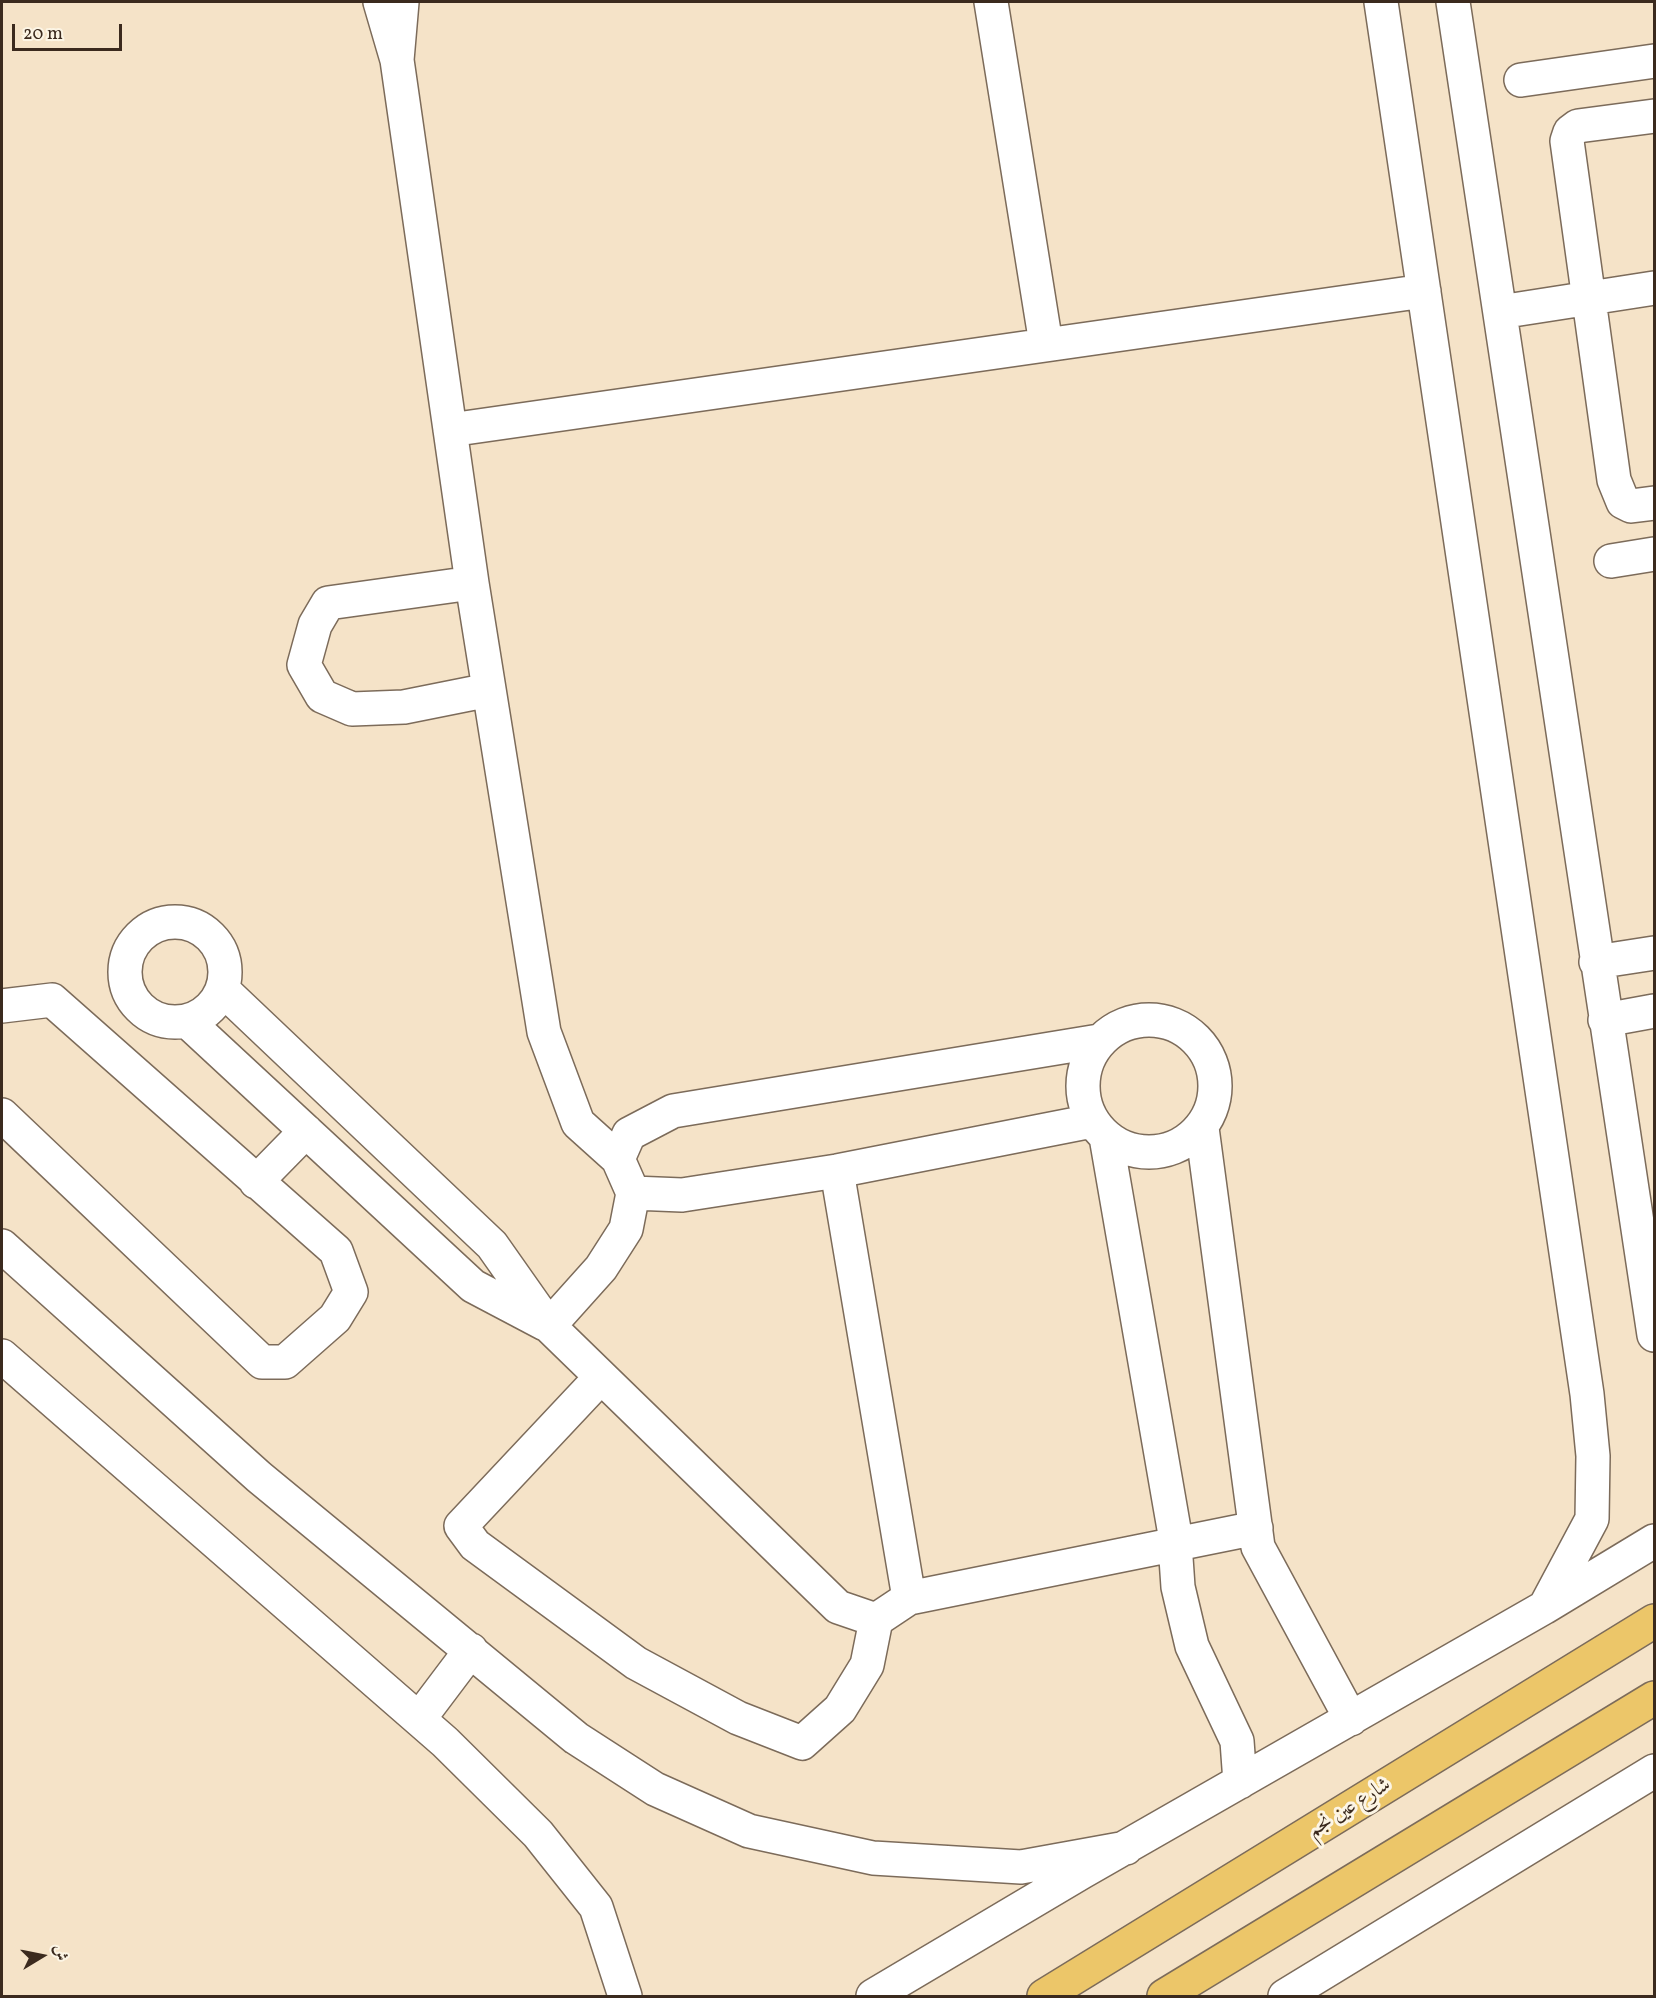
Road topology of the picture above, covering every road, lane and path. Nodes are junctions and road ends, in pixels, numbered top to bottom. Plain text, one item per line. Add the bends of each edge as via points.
1 (380, 2) edge
2 (402, 2) edge
3 (991, 2) edge
4 (1382, 2) edge
5 (1453, 2) edge
6 (397, 60) junction
7 (1654, 61) edge
8 (1521, 81) dead end
9 (1654, 116) edge
10 (1654, 288) edge
11 (1424, 291) junction
12 (1588, 298) junction
13 (1500, 312) junction
14 (1046, 345) junction
15 (450, 430) junction
16 (1654, 503) edge
17 (1654, 554) edge
18 (1611, 561) dead end
19 (472, 583) junction
20 (489, 690) junction
21 (1654, 953) edge
22 (1596, 962) junction
23 (222, 988) junction
24 (2, 1006) edge
25 (1654, 1011) edge
26 (1605, 1020) junction
27 (187, 1022) junction
28 (1099, 1041) junction
29 (2, 1115) edge
30 (1202, 1128) junction
31 (1099, 1129) junction
32 (306, 1131) junction
33 (618, 1159) junction
34 (837, 1171) junction
35 (256, 1182) junction
36 (633, 1193) junction
37 (2, 1246) edge
38 (549, 1326) junction
39 (1654, 1335) edge
40 (2, 1356) edge
41 (601, 1377) junction
42 (1256, 1528) junction
43 (1654, 1542) edge
44 (1175, 1544) junction
45 (909, 1598) junction
46 (1545, 1608) junction
47 (876, 1620) junction
48 (1654, 1621) edge
49 (471, 1650) junction
50 (1654, 1698) edge
51 (419, 1719) junction
52 (1351, 1719) junction
53 (1654, 1771) edge
54 (1240, 1782) junction
55 (1126, 1848) junction
56 (625, 1996) edge
57 (873, 1996) edge
58 (1044, 1996) edge
59 (1164, 1996) edge
60 (1286, 1996) edge

1 - 6 street
2 - 6 street
3 - 14 street
4 - 11 street
5 - 13 street
6 - 15 street
7 - 8 street
9 - 12 street via 1578,126 1570,132 1567,152
10 - 12 street
11 - 14 street
11 - 46 street via 1593,1456 1592,1519
12 - 13 street
12 - 16 street via 1617,494 1631,506
13 - 22 street
14 - 15 street
15 - 19 street
17 - 18 street
19 - 20 street
19 - 20 street via 328,603 315,626 304,664 322,696 352,708 404,707
20 - 33 street via 544,1032 578,1123
21 - 22 street
22 - 26 street
23 - 27 street via 215,1003
23 - 27 street via 222,956 215,941 202,930 188,923 171,922 141,934 125,963 130,996 154,1018 170,1023
23 - 38 street via 492,1245
24 - 35 street via 52,1000
25 - 26 street
26 - 39 street
27 - 32 street
28 - 30 street via 1115,1028 1137,1020 1160,1020 1182,1028 1199,1042 1211,1062 1216,1084 1212,1107
28 - 31 street via 1087,1059 1082,1080 1084,1101
28 - 33 street via 673,1111 629,1134
29 - 35 street via 262,1362 285,1362 335,1318 351,1292 336,1251
30 - 31 street via 1186,1142 1166,1151 1145,1153 1124,1148
30 - 42 street
31 - 34 street
31 - 44 street
32 - 35 street
32 - 38 street via 473,1286
33 - 36 street
34 - 36 street via 682,1195
34 - 45 street
36 - 38 street via 626,1229 601,1268
37 - 49 street via 259,1478
38 - 41 street
40 - 51 street
41 - 47 street via 837,1606
41 - 47 street via 461,1526 475,1545 636,1663 738,1718 802,1743 840,1708 867,1665
42 - 44 street
42 - 52 street via 1258,1547
43 - 46 street
44 - 45 street
44 - 54 street via 1178,1587 1192,1646 1237,1741
45 - 47 street
46 - 52 street
48 - 58 main road, شارع عين نجم
49 - 51 street
49 - 55 street via 576,1738 655,1788 749,1831 873,1858 1021,1867
50 - 59 main road
51 - 56 street via 538,1834 596,1907
52 - 54 street
53 - 60 street
54 - 55 street
55 - 57 street

